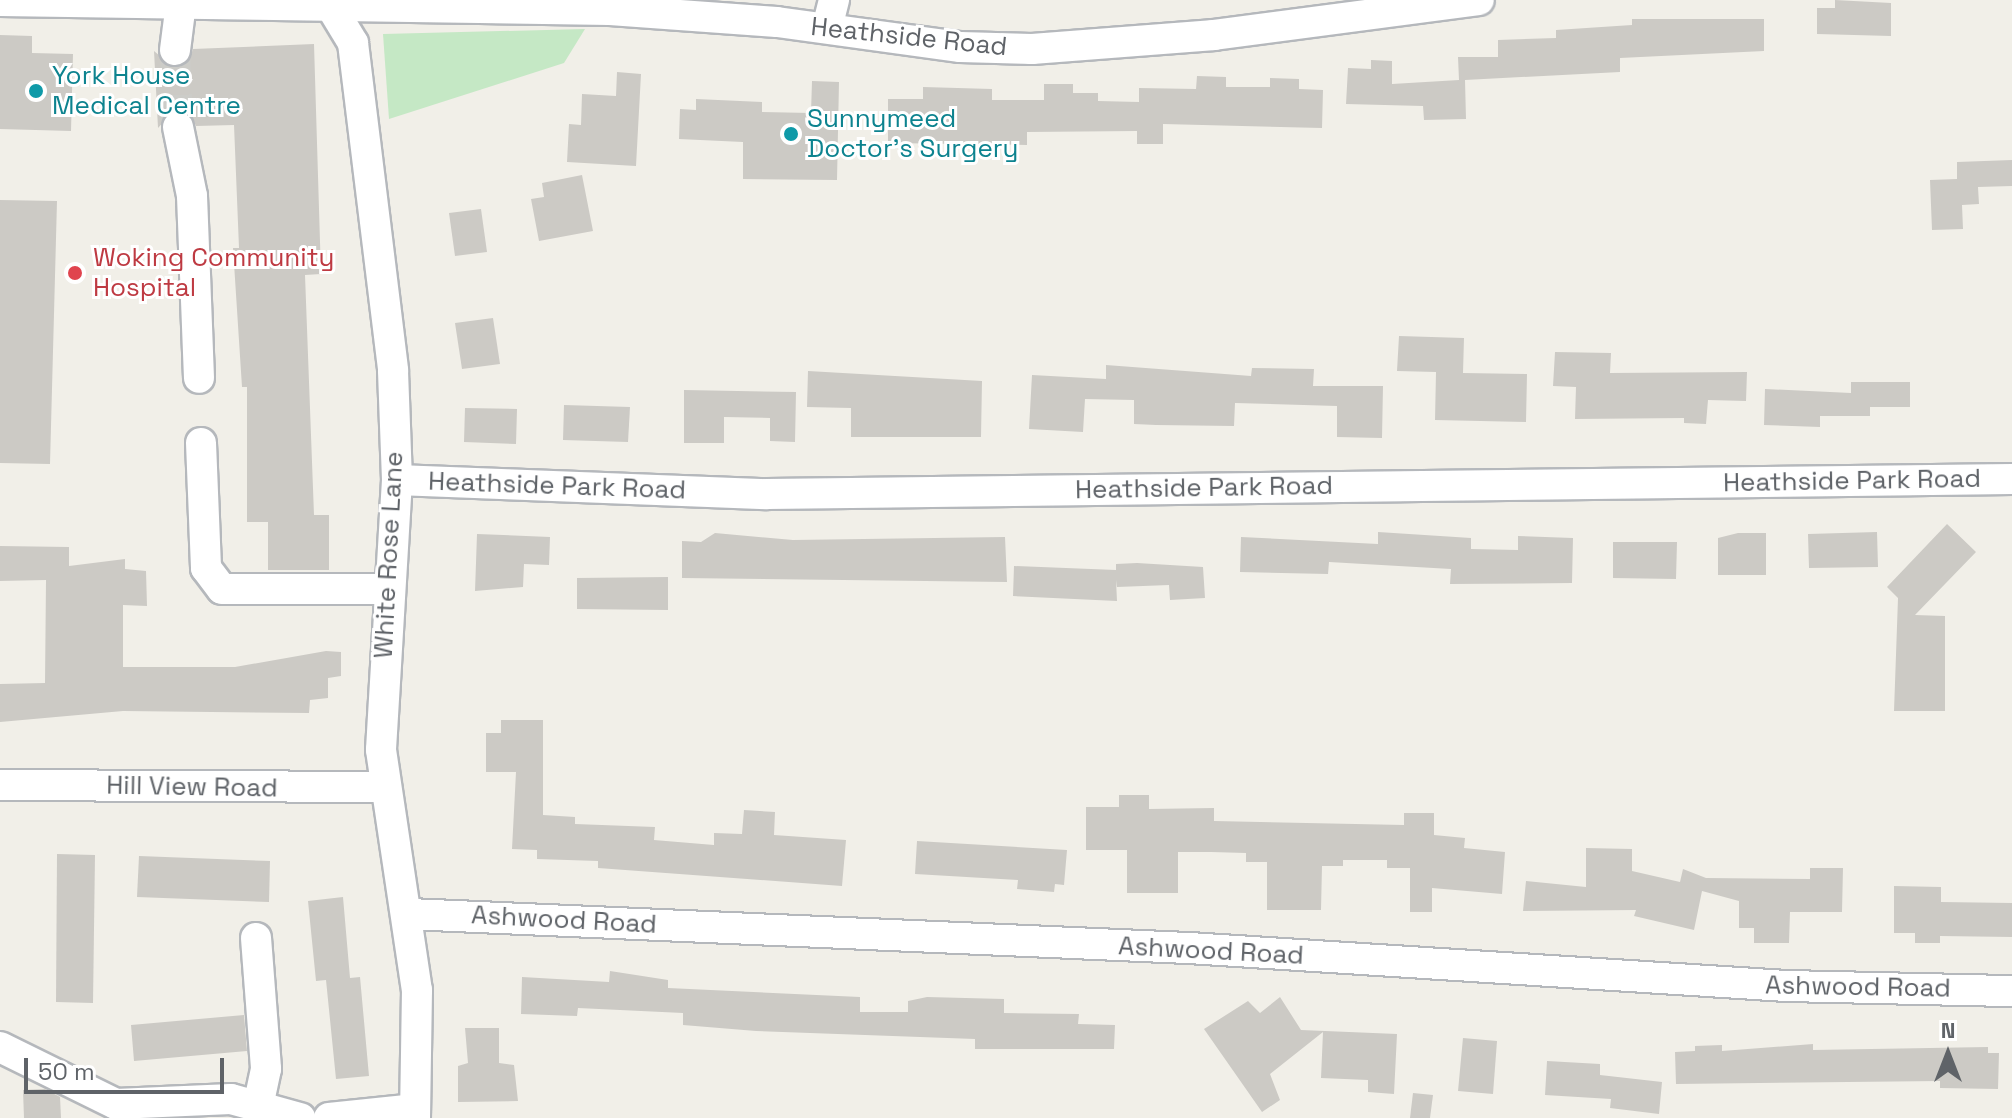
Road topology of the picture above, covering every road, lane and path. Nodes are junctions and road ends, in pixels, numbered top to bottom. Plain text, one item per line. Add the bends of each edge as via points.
1 (0, 1) edge
2 (51, 1) edge
3 (1464, 1) edge
4 (181, 3) junction
5 (329, 4) edge
6 (830, 14) edge
7 (175, 50) tunnel mouth
8 (178, 127) tunnel mouth
9 (199, 378) dead end
10 (201, 443) dead end
11 (2012, 479) edge
12 (397, 480) junction
13 (389, 589) junction
14 (0, 785) edge
15 (383, 787) junction
16 (409, 914) junction
17 (256, 938) dead end
18 (2012, 991) edge
19 (0, 1047) edge
20 (259, 1103) junction
21 (114, 1111) edge
22 (414, 1113) edge
23 (300, 1118) edge
24 (329, 1118) edge

1 - 2 street, Heathside Road
2 - 4 street, Heathside Road
3 - 6 street, Heathside Road via 1063,48 960,47
4 - 5 street, Heathside Road
4 - 7 street
5 - 6 street, Heathside Road
5 - 12 street, White Rose Lane via 353,43 379,227
8 - 9 street via 192,196
10 - 13 street via 206,568 222,589
11 - 12 street, Heathside Park Road via 767,494
12 - 13 street, White Rose Lane
13 - 15 street, White Rose Lane via 380,697
14 - 15 street, Hill View Road
15 - 16 street, White Rose Lane
16 - 18 street, Ashwood Road via 1189,948 1787,986
16 - 22 street, White Rose Lane via 417,990
17 - 20 street via 266,1069
19 - 21 street
20 - 21 street
20 - 23 street
22 - 24 street

